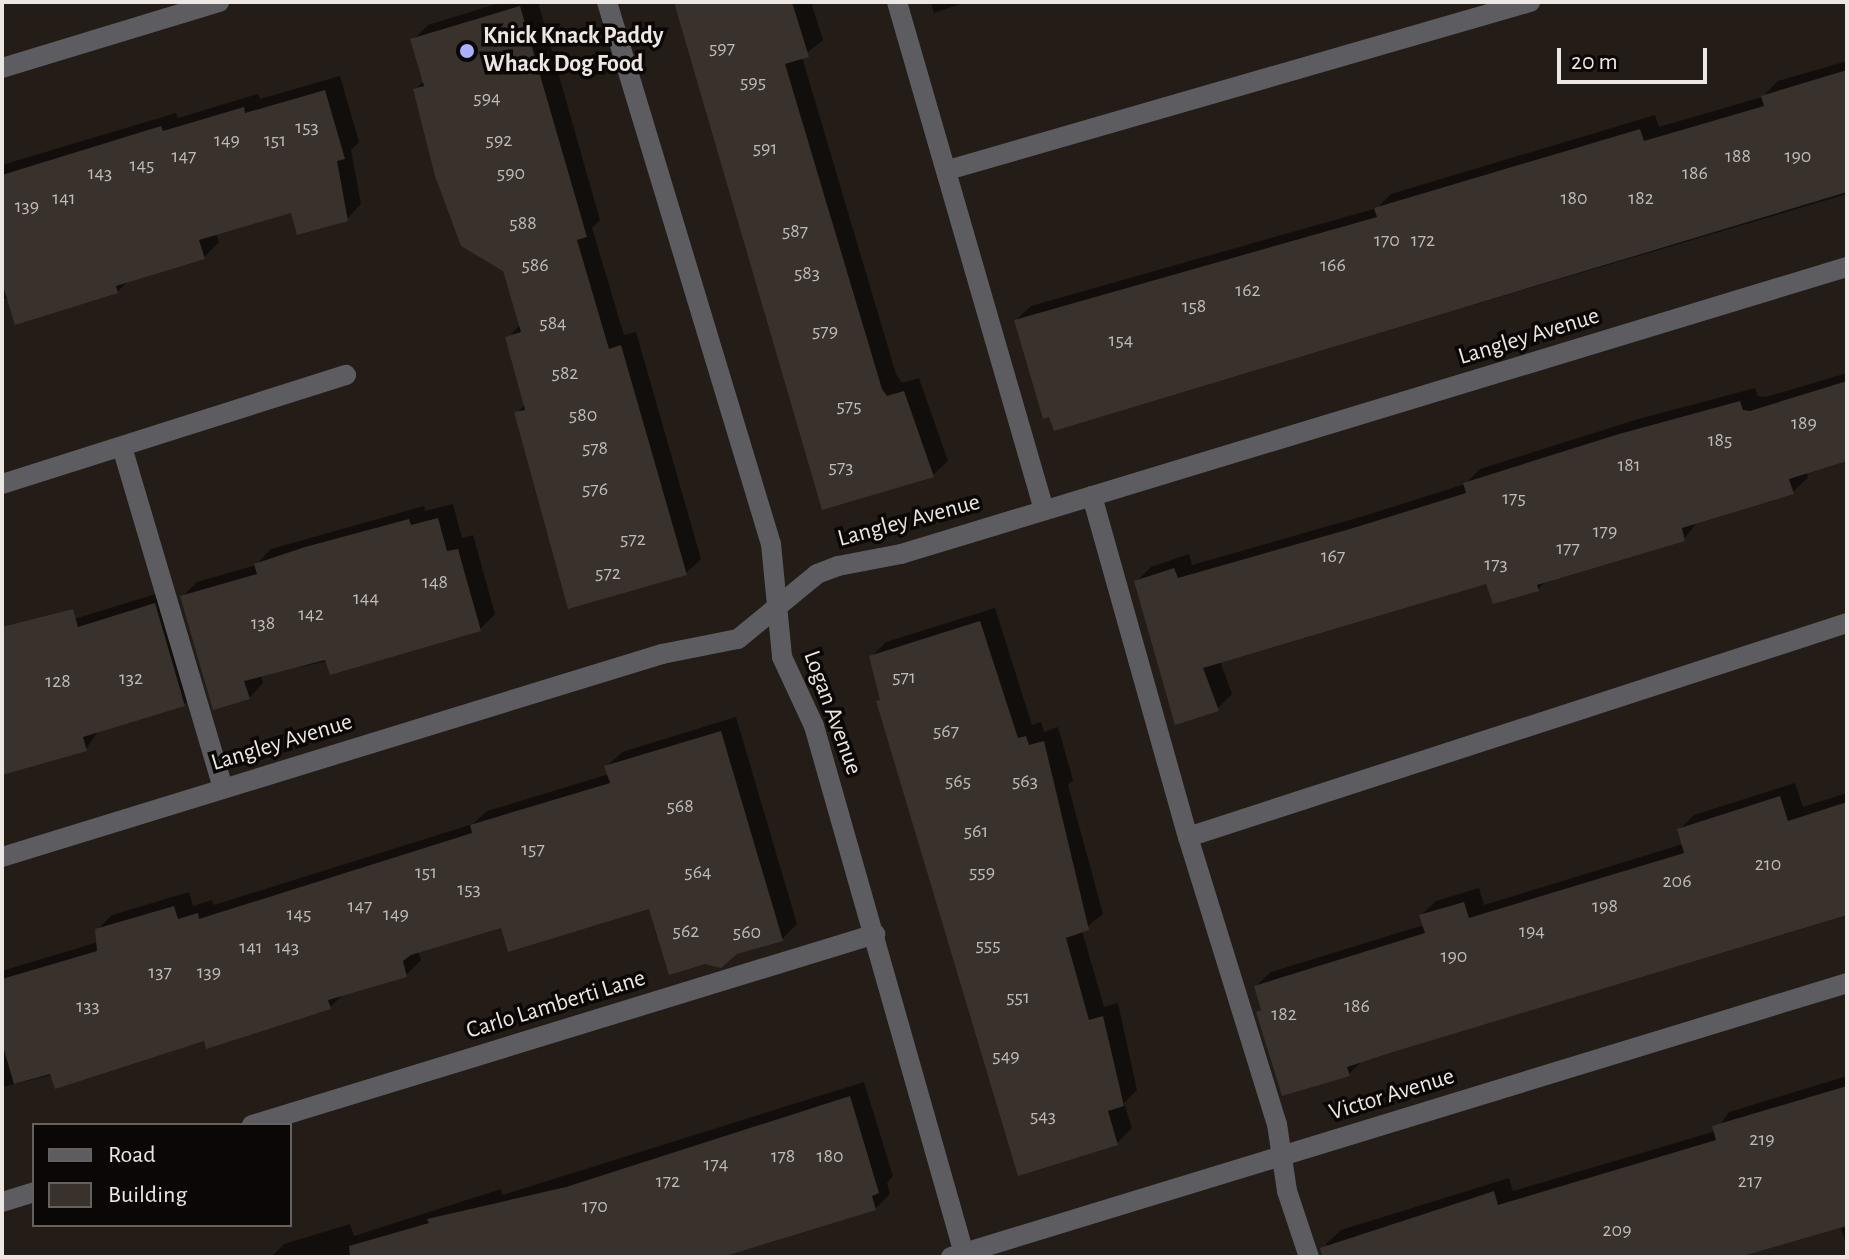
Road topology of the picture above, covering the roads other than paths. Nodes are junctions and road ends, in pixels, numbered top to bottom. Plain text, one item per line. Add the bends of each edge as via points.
1 (219, 2) edge
2 (607, 2) edge
3 (897, 2) edge
4 (1530, 2) edge
5 (2, 68) edge
6 (948, 170) junction
7 (1847, 267) edge
8 (346, 375) dead end
9 (122, 447) junction
10 (2, 484) edge
11 (1092, 496) junction
12 (1044, 510) junction
13 (779, 606) junction
14 (1847, 623) edge
15 (223, 788) junction
16 (1188, 837) junction
17 (2, 857) edge
18 (875, 934) junction
19 (1847, 983) edge
20 (259, 1123) edge
21 (1282, 1156) junction
22 (32, 1193) edge
23 (2, 1202) edge
24 (960, 1256) edge
25 (1309, 1257) edge

1 - 5 street
2 - 13 street, Logan Avenue via 771,544
3 - 6 street
4 - 6 street
6 - 12 street
7 - 11 street, Langley Avenue
8 - 9 street
9 - 10 street
9 - 15 street
11 - 12 street, Langley Avenue
11 - 16 street
12 - 13 street, Langley Avenue via 901,554 838,566 817,574
13 - 15 street, Langley Avenue via 738,639 662,654
13 - 18 street, Logan Avenue via 782,657 814,726
14 - 16 street
15 - 17 street, Langley Avenue
16 - 21 street via 1277,1124
18 - 20 street, Carlo Lamberti Lane
18 - 24 street, Logan Avenue
19 - 21 street, Victor Avenue
21 - 24 street, Victor Avenue
21 - 25 street
22 - 23 street

